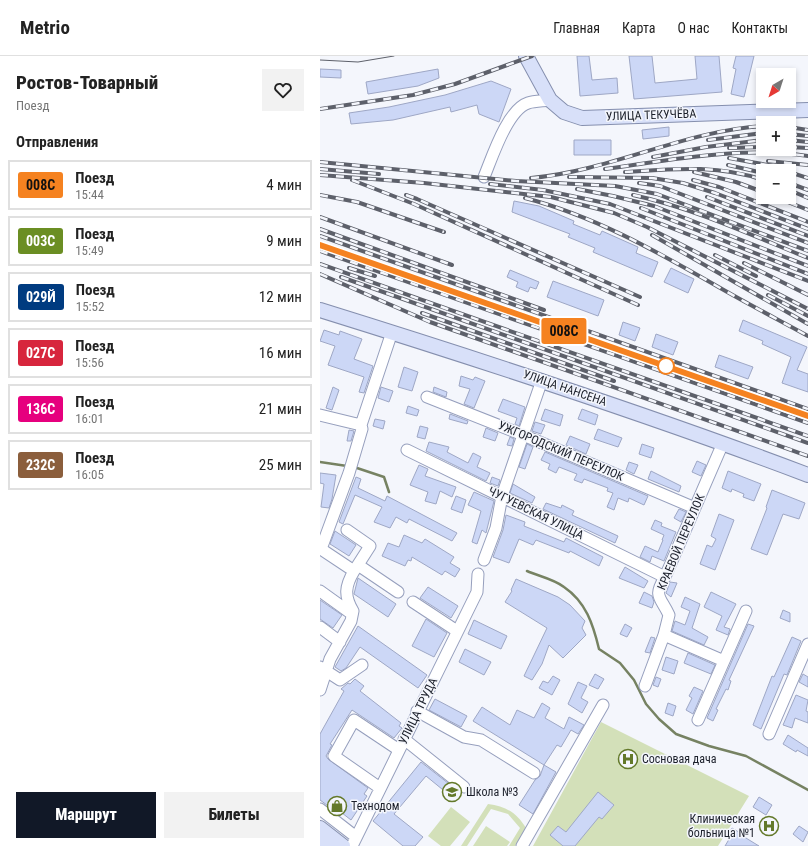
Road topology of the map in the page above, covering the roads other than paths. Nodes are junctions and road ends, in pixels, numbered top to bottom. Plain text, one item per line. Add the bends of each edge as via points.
1 (526, 56) edge
2 (550, 100) junction
3 (808, 110) edge
4 (484, 177) dead end
5 (320, 310) edge
6 (392, 332) junction
7 (542, 380) junction
8 (427, 397) dead end
9 (320, 415) edge
10 (361, 425) junction
11 (523, 435) junction
12 (723, 443) junction
13 (407, 450) dead end
14 (808, 475) edge
15 (502, 496) junction
16 (695, 508) junction
17 (347, 530) dead end
18 (321, 549) edge
19 (484, 560) dead end
20 (356, 568) junction
21 (478, 574) dead end
22 (666, 577) junction
23 (320, 591) edge
24 (398, 592) dead end
25 (413, 602) dead end
26 (746, 611) dead end
27 (352, 614) junction
28 (320, 627) edge
29 (457, 630) junction
30 (664, 635) junction
31 (340, 642) junction
32 (808, 644) edge
33 (724, 661) junction
34 (362, 665) dead end
35 (323, 669) edge
36 (644, 686) dead end
37 (320, 690) edge
38 (604, 705) dead end
39 (417, 711) junction
40 (698, 720) dead end
41 (769, 734) dead end
42 (404, 739) junction
43 (399, 750) junction
44 (534, 773) dead end
45 (464, 787) dead end
46 (380, 788) junction
47 (320, 809) edge
48 (320, 828) edge
49 (320, 841) edge
50 (354, 841) edge
51 (327, 846) edge
52 (343, 846) edge
53 (522, 846) edge

1 - 2 main road, УЛИЦА ТЕКУЧЁВА
2 - 3 main road, УЛИЦА ТЕКУЧЁВА via 564,112 582,118
2 - 4 street via 528,103 514,113
5 - 6 main road, УЛИЦА НАНСЕНА
6 - 7 main road, УЛИЦА НАНСЕНА
6 - 10 street
7 - 11 street
7 - 12 main road, УЛИЦА НАНСЕНА
8 - 11 street, УЖГОРОДСКИЙ ПЕРЕУЛОК
9 - 10 street
10 - 18 street via 349,473
11 - 15 street
11 - 16 street, УЖГОРОДСКИЙ ПЕРЕУЛОК
12 - 14 main road, УЛИЦА НАНСЕНА
12 - 16 street, КРАЕВОЙ ПЕРЕУЛОК
13 - 15 street, ЧУГУЕВСКАЯ УЛИЦА
15 - 19 street via 496,528
15 - 22 street, ЧУГУЕВСКАЯ УЛИЦА
16 - 22 street, КРАЕВОЙ ПЕРЕУЛОК
17 - 20 street via 370,546
18 - 20 street
20 - 24 street
20 - 27 street via 347,582 345,593
21 - 29 street, УЛИЦА ТРУДА via 477,592
22 - 30 street, КРАЕВОЙ ПЕРЕУЛОК via 658,590 658,596 669,615
23 - 27 street
25 - 29 street
26 - 33 street
27 - 31 street
28 - 31 street
29 - 39 street, УЛИЦА ТРУДА
30 - 33 street
30 - 36 street, КРАЕВОЙ ПЕРЕУЛОК
31 - 35 street
32 - 41 street
33 - 40 street
34 - 35 street via 340,680
35 - 37 street
38 - 53 street
39 - 42 street, УЛИЦА ТРУДА
39 - 44 street via 464,737 481,740
42 - 43 street, УЛИЦА ТРУДА
42 - 45 street
43 - 46 street, УЛИЦА ТРУДА
43 - 46 street via 354,720 334,756
46 - 50 street, УЛИЦА ТРУДА
47 - 50 street
48 - 52 main road
49 - 51 main road

